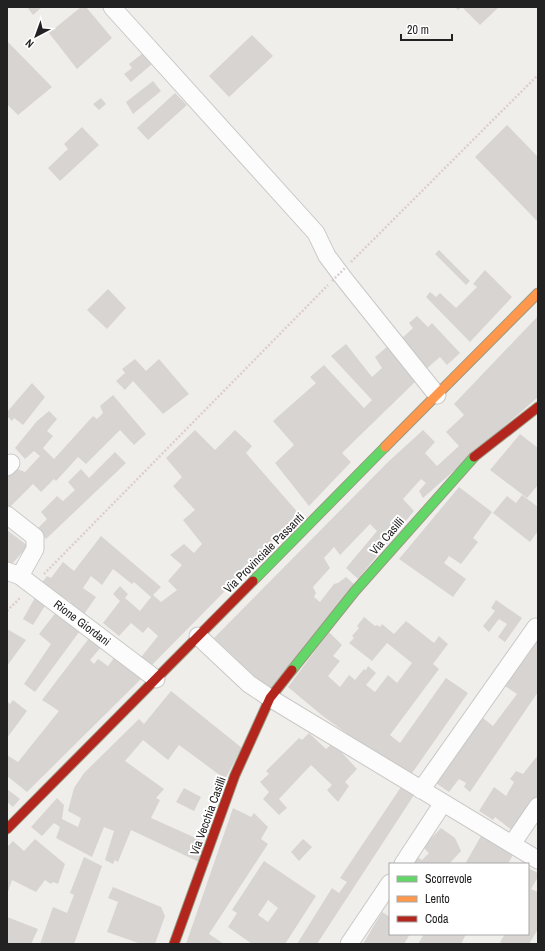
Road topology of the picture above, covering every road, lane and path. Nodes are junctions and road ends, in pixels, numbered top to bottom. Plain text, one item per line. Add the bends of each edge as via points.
1 (112, 7) edge
2 (538, 75) edge
3 (538, 293) edge
4 (437, 395) junction
5 (538, 407) edge
6 (7, 515) edge
7 (20, 577) edge
8 (7, 611) edge
9 (536, 628) dead end
10 (198, 636) junction
11 (156, 678) junction
12 (270, 698) junction
13 (421, 790) junction
14 (443, 803) junction
15 (538, 806) edge
16 (7, 829) edge
17 (512, 844) junction
18 (538, 860) edge
19 (404, 863) edge
20 (389, 884) edge
21 (174, 944) edge
22 (349, 944) edge

1 - 4 street via 316,233 327,256
2 - 7 path, bridge via 332,281
3 - 4 main road, Via Provinciale Passanti
4 - 10 main road, Via Provinciale Passanti
5 - 12 main road, Via Casilli via 471,459 355,591
6 - 7 street via 35,537 35,549
7 - 8 path
7 - 11 street, Rione Giordani
9 - 13 street
10 - 11 main road, Via Provinciale Passanti
10 - 12 street via 249,684
11 - 16 main road, Via Provinciale Passanti
12 - 13 street
12 - 21 main road, Via Vecchia Casilli via 235,775
13 - 14 street
14 - 17 street
14 - 19 street
15 - 17 street
17 - 18 street
20 - 22 street

